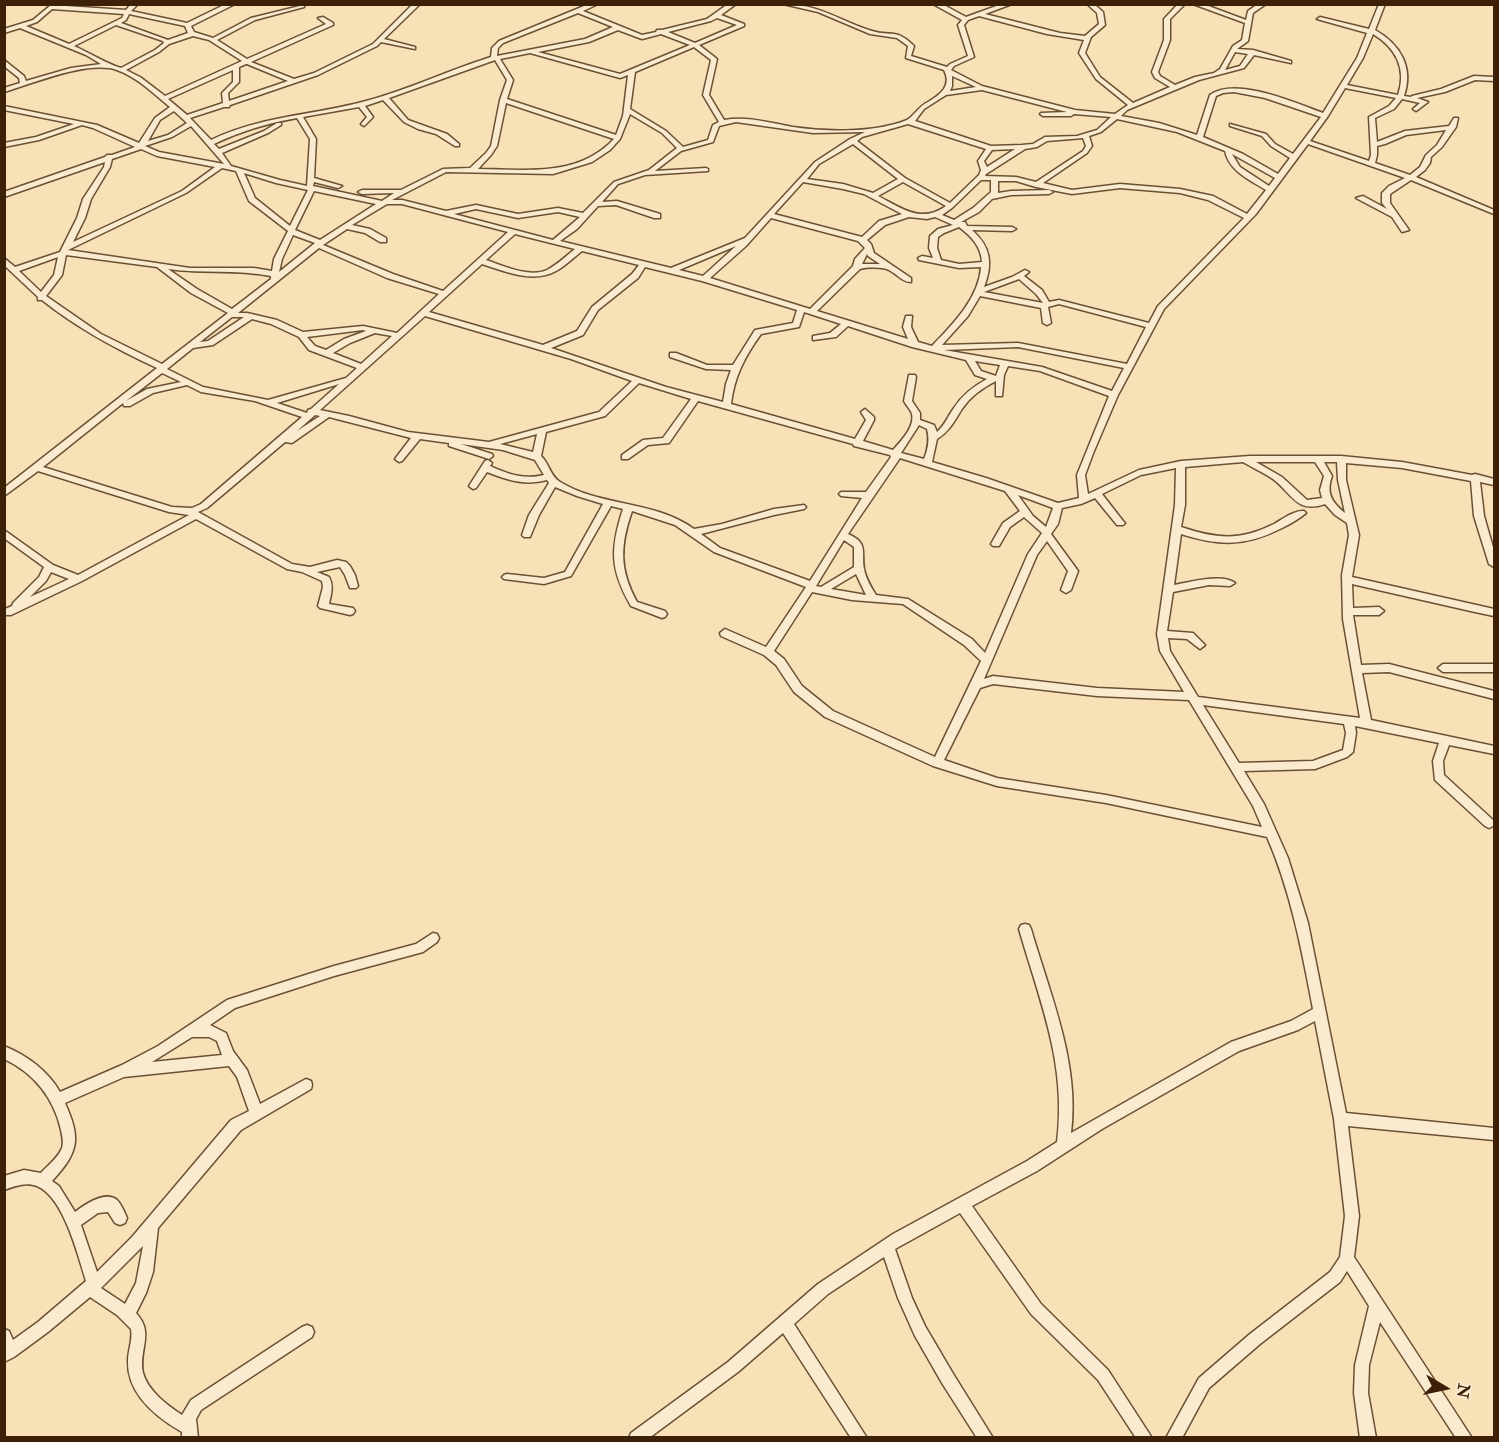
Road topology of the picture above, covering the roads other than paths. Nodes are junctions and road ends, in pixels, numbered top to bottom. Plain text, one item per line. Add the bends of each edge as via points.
1 (135, 4) edge
2 (232, 4) edge
3 (417, 4) edge
4 (595, 4) edge
5 (733, 4) edge
6 (786, 4) edge
7 (936, 4) edge
8 (1009, 4) edge
9 (1090, 4) edge
10 (1182, 4) edge
11 (1196, 4) edge
12 (1263, 4) edge
13 (1382, 4) edge
14 (302, 6) dead end
15 (578, 11) junction
16 (127, 12) junction
17 (978, 15) junction
18 (718, 16) junction
19 (321, 18) dead end
20 (966, 19) junction
21 (1320, 19) dead end
22 (1247, 22) junction
23 (116, 23) junction
24 (188, 25) junction
25 (21, 26) junction
26 (617, 28) junction
27 (4, 31) edge
28 (658, 31) junction
29 (1372, 32) junction
30 (192, 34) junction
31 (1088, 38) junction
32 (213, 40) junction
33 (380, 40) junction
34 (167, 43) junction
35 (69, 45) junction
36 (695, 45) junction
37 (413, 48) dead end
38 (1233, 50) junction
39 (532, 52) junction
40 (1253, 52) junction
41 (495, 56) junction
42 (4, 62) edge
43 (248, 62) junction
44 (1289, 62) dead end
45 (100, 64) junction
46 (236, 67) junction
47 (121, 70) junction
48 (948, 71) junction
49 (632, 72) junction
50 (1216, 74) junction
51 (1494, 79) edge
52 (295, 82) junction
53 (23, 84) junction
54 (1343, 86) junction
55 (982, 88) junction
56 (1176, 88) junction
57 (4, 90) edge
58 (946, 93) junction
59 (383, 97) junction
60 (165, 98) junction
61 (1399, 98) junction
62 (1413, 98) junction
63 (503, 100) junction
64 (360, 104) junction
65 (227, 106) junction
66 (1133, 106) junction
67 (175, 107) junction
68 (4, 108) edge
69 (1416, 109) dead end
70 (627, 110) junction
71 (1076, 113) junction
72 (1043, 114) dead end
73 (1115, 116) junction
74 (1324, 116) junction
75 (185, 118) junction
76 (300, 118) junction
77 (284, 120) junction
78 (722, 122) junction
79 (910, 122) junction
80 (1153, 122) junction
81 (83, 123) junction
82 (364, 124) dead end
83 (1232, 125) dead end
84 (192, 126) junction
85 (1104, 128) junction
86 (880, 130) junction
87 (179, 132) junction
88 (202, 135) junction
89 (225, 136) junction
90 (1086, 136) junction
91 (1200, 136) junction
92 (618, 138) junction
93 (852, 140) junction
94 (1305, 141) junction
95 (210, 143) junction
96 (1373, 144) junction
97 (4, 145) edge
98 (458, 145) dead end
99 (140, 146) junction
100 (1023, 147) junction
101 (860, 148) junction
102 (990, 148) junction
103 (681, 149) junction
104 (1228, 150) junction
105 (218, 152) junction
106 (109, 156) junction
107 (831, 156) junction
108 (1294, 157) junction
109 (1371, 165) junction
110 (220, 166) junction
111 (229, 168) junction
112 (239, 169) junction
113 (472, 170) junction
114 (706, 170) dead end
115 (645, 174) junction
116 (982, 175) junction
117 (1279, 177) junction
118 (1410, 177) junction
119 (994, 178) junction
120 (903, 179) junction
121 (1010, 179) junction
122 (802, 180) junction
123 (1036, 184) junction
124 (310, 185) junction
125 (1270, 190) junction
126 (402, 191) junction
127 (1064, 191) junction
128 (4, 195) edge
129 (993, 195) junction
130 (873, 196) junction
131 (1360, 198) dead end
132 (382, 203) junction
133 (597, 204) junction
134 (953, 204) junction
135 (974, 212) junction
136 (448, 213) junction
137 (1494, 213) edge
138 (912, 214) junction
139 (768, 215) junction
140 (936, 215) junction
141 (586, 216) junction
142 (657, 216) dead end
143 (1248, 217) junction
144 (1395, 217) junction
145 (302, 224) junction
146 (962, 225) junction
147 (345, 226) junction
148 (1012, 229) dead end
149 (1405, 230) dead end
150 (292, 232) junction
151 (513, 232) junction
152 (748, 239) junction
153 (383, 240) dead end
154 (863, 240) junction
155 (318, 242) junction
156 (554, 242) junction
157 (582, 248) junction
158 (868, 249) junction
159 (65, 251) junction
160 (922, 258) dead end
161 (4, 261) edge
162 (480, 261) junction
163 (938, 262) junction
164 (644, 263) junction
165 (985, 264) junction
166 (160, 267) junction
167 (857, 267) junction
168 (891, 267) junction
169 (673, 270) junction
170 (10, 271) edge
171 (274, 277) junction
172 (705, 279) junction
173 (908, 280) dead end
174 (443, 293) junction
175 (977, 293) junction
176 (41, 298) junction
177 (1043, 305) junction
178 (802, 308) junction
179 (812, 311) junction
180 (423, 313) junction
181 (233, 314) junction
182 (251, 316) junction
183 (909, 318) dead end
184 (846, 323) junction
185 (1047, 323) dead end
186 (1150, 326) junction
187 (376, 330) junction
188 (302, 335) junction
189 (397, 335) junction
190 (816, 338) dead end
191 (567, 339) junction
192 (1002, 344) junction
193 (915, 345) junction
194 (190, 346) junction
195 (543, 348) junction
196 (934, 349) junction
197 (327, 353) junction
198 (673, 356) dead end
199 (577, 358) junction
200 (969, 358) junction
201 (1003, 363) junction
202 (361, 367) junction
203 (1130, 367) junction
204 (736, 368) junction
205 (162, 369) junction
206 (173, 374) junction
207 (912, 377) dead end
208 (149, 379) junction
209 (347, 379) junction
210 (997, 379) junction
211 (636, 381) junction
212 (186, 383) junction
213 (999, 394) dead end
214 (1114, 395) junction
215 (697, 397) junction
216 (268, 402) junction
217 (727, 405) junction
218 (112, 409) junction
219 (865, 412) dead end
220 (309, 414) junction
221 (328, 414) junction
222 (916, 421) junction
223 (542, 430) junction
224 (418, 436) junction
225 (934, 437) junction
226 (445, 440) junction
227 (857, 444) junction
228 (486, 445) junction
229 (274, 447) junction
230 (896, 455) junction
231 (489, 456) junction
232 (536, 457) junction
233 (625, 457) dead end
234 (1317, 458) junction
235 (399, 459) dead end
236 (1244, 459) junction
237 (1341, 459) junction
238 (927, 464) junction
239 (1181, 464) junction
240 (35, 467) junction
241 (486, 468) junction
242 (1475, 477) junction
243 (551, 480) junction
244 (1494, 482) edge
245 (473, 486) dead end
246 (1009, 490) junction
247 (4, 493) edge
248 (1096, 493) junction
249 (844, 494) dead end
250 (869, 495) junction
251 (1084, 500) junction
252 (1327, 500) junction
253 (609, 501) junction
254 (629, 506) junction
255 (1058, 506) junction
256 (801, 507) dead end
257 (1025, 512) junction
258 (192, 513) junction
259 (1301, 513) dead end
260 (1351, 521) junction
261 (1120, 523) dead end
262 (1176, 530) junction
263 (695, 532) junction
264 (4, 533) edge
265 (1047, 533) junction
266 (527, 535) dead end
267 (842, 535) junction
268 (996, 544) dead end
269 (1494, 564) edge
270 (49, 567) junction
271 (859, 568) junction
272 (303, 569) junction
273 (507, 577) dead end
274 (79, 579) junction
275 (1347, 580) junction
276 (1230, 583) dead end
277 (352, 586) dead end
278 (811, 587) junction
279 (1066, 590) dead end
280 (1167, 590) junction
281 (821, 591) junction
282 (873, 598) junction
283 (350, 611) dead end
284 (1378, 611) dead end
285 (1348, 612) junction
286 (1494, 612) edge
287 (6, 613) edge
288 (662, 614) dead end
289 (725, 633) dead end
290 (1162, 634) junction
291 (1200, 645) dead end
292 (768, 652) junction
293 (986, 660) junction
294 (1443, 668) dead end
295 (1356, 669) junction
296 (1494, 669) edge
297 (976, 685) junction
298 (1494, 695) edge
299 (1192, 698) junction
300 (1349, 721) junction
301 (1366, 723) junction
302 (1445, 740) junction
303 (1494, 750) edge
304 (937, 763) junction
305 (1237, 767) junction
306 (1489, 823) dead end
307 (1271, 833) junction
308 (1025, 929) dead end
309 (433, 938) dead end
310 (1320, 1012) junction
311 (192, 1031) junction
312 (4, 1052) edge
313 (232, 1060) junction
314 (123, 1071) junction
315 (306, 1085) dead end
316 (57, 1100) junction
317 (256, 1112) junction
318 (1341, 1119) junction
319 (1494, 1134) edge
320 (1063, 1146) junction
321 (43, 1181) junction
322 (4, 1183) edge
323 (962, 1204) junction
324 (120, 1218) dead end
325 (73, 1223) junction
326 (151, 1225) junction
327 (887, 1246) junction
328 (1347, 1259) junction
329 (92, 1286) junction
330 (1377, 1304) junction
331 (128, 1314) junction
332 (784, 1322) junction
333 (307, 1332) dead end
334 (4, 1336) edge
335 (7, 1353) edge
336 (189, 1432) edge
337 (1461, 1436) edge
338 (636, 1437) edge
339 (860, 1437) edge
340 (986, 1437) edge
341 (1145, 1437) edge
342 (1173, 1437) edge
343 (1368, 1437) edge

1 - 16 street
2 - 24 street
3 - 33 street
4 - 15 street
5 - 18 street
6 - 48 street via 820,11 872,33 903,37 911,46 908,57
7 - 20 street
8 - 17 street
9 - 31 street via 1100,11 1102,25
10 - 56 street via 1167,19 1168,43 1155,72
11 - 22 street
12 - 22 street via 1250,12
13 - 29 street
14 - 32 street via 253,19
15 - 26 street
15 - 41 street via 501,42
16 - 23 street
16 - 24 street
16 - 25 street via 51,7 35,21
17 - 20 street
17 - 31 street via 1008,20 1052,35
18 - 28 street
18 - 36 street via 742,26
19 - 43 street via 331,24
20 - 48 street via 960,28 970,46 971,58
21 - 29 street
22 - 38 street via 1246,38
23 - 34 street
23 - 35 street
24 - 30 street
25 - 27 street
25 - 35 street
26 - 28 street via 639,37
26 - 39 street via 591,40
28 - 36 street
29 - 54 street
29 - 61 street via 1390,40 1402,61 1406,81
30 - 32 street
30 - 34 street
31 - 66 street via 1082,53 1095,74
32 - 43 street
33 - 37 street
33 - 52 street
34 - 47 street
35 - 45 street
36 - 49 street
36 - 78 street via 714,59 706,95
38 - 40 street
38 - 50 street
39 - 41 street
39 - 49 street via 610,75
40 - 44 street
40 - 50 street via 1242,66
41 - 59 street
41 - 63 street via 510,80
42 - 53 street via 22,77
43 - 46 street
43 - 52 street
45 - 47 street
45 - 53 street
46 - 60 street
46 - 65 street via 236,82 225,93
47 - 60 street
48 - 55 street
48 - 58 street via 950,86
49 - 70 street
50 - 56 street
51 - 62 street via 1474,78
52 - 65 street
53 - 57 street
54 - 61 street
54 - 74 street
55 - 58 street
55 - 71 street
56 - 66 street
58 - 79 street via 920,109
59 - 64 street
59 - 98 street via 399,117 445,133
60 - 67 street
61 - 62 street
61 - 96 street via 1394,106 1372,117
62 - 69 street via 1425,103
63 - 92 street
63 - 113 street via 494,146
64 - 76 street
64 - 82 street via 370,117
65 - 75 street
66 - 73 street
66 - 80 street
67 - 75 street
67 - 99 street via 158,119
68 - 81 street
70 - 92 street
70 - 103 street via 664,132
71 - 72 street
71 - 73 street
71 - 85 street
73 - 80 street
73 - 85 street
74 - 91 street via 1224,89 1214,92
74 - 94 street
75 - 84 street
76 - 77 street
76 - 124 street via 313,139
77 - 89 street
77 - 105 street
78 - 86 street via 804,130
78 - 103 street via 716,125 711,141
79 - 86 street
79 - 102 street
80 - 91 street
81 - 97 street via 37,139
81 - 99 street
83 - 108 street via 1264,135
84 - 87 street
84 - 88 street
85 - 90 street
86 - 93 street
87 - 88 street
87 - 99 street
88 - 89 street
88 - 95 street
89 - 95 street
90 - 100 street via 1045,139 1035,146
90 - 123 street via 1089,146 1085,152
91 - 104 street
92 - 113 street via 590,161 563,170
93 - 101 street
93 - 107 street
94 - 108 street
94 - 109 street
95 - 105 street
96 - 109 street
96 - 118 street via 1455,123 1430,154 1425,168
99 - 106 street
99 - 110 street via 157,154
100 - 102 street
100 - 116 street
101 - 107 street
101 - 120 street
102 - 116 street via 981,161
103 - 115 street
104 - 117 street
104 - 125 street via 1235,165
105 - 111 street
106 - 128 street
106 - 159 street
107 - 122 street via 817,163
108 - 117 street
109 - 118 street
110 - 111 street
110 - 159 street via 184,192
111 - 112 street
112 - 124 street via 278,183
112 - 150 street via 252,199
113 - 126 street via 440,172
114 - 115 street
115 - 133 street via 616,183
116 - 119 street
116 - 134 street
117 - 125 street
118 - 137 street
118 - 144 street via 1385,197
119 - 121 street
119 - 129 street
120 - 130 street
120 - 134 street
121 - 123 street
121 - 129 street
122 - 130 street
122 - 139 street
123 - 127 street
124 - 126 street via 363,192
124 - 132 street
124 - 145 street
125 - 143 street
126 - 132 street
127 - 129 street
127 - 143 street via 1125,186 1180,191 1210,198
129 - 135 street
130 - 138 street via 889,207
131 - 144 street
132 - 136 street via 402,202
132 - 147 street
133 - 141 street
133 - 142 street via 617,203
134 - 135 street
134 - 140 street
135 - 146 street
136 - 141 street via 476,207 518,216 558,210
136 - 151 street
138 - 140 street
138 - 154 street via 882,223
139 - 152 street
139 - 154 street
140 - 146 street
141 - 156 street
143 - 186 street via 1161,308
144 - 149 street
145 - 150 street
145 - 155 street
146 - 148 street
146 - 163 street via 934,236
146 - 165 street via 980,240
147 - 153 street
147 - 155 street
150 - 155 street
150 - 171 street
151 - 156 street
151 - 162 street
152 - 169 street
152 - 172 street
154 - 158 street
155 - 171 street
155 - 174 street via 390,276
156 - 157 street
157 - 162 street via 542,274
157 - 164 street
158 - 167 street
158 - 168 street
159 - 166 street
159 - 170 street
159 - 176 street via 58,275
160 - 163 street
161 - 170 street
162 - 174 street
163 - 165 street via 959,266
164 - 169 street
164 - 191 street via 635,276 595,309 585,327
165 - 175 street
166 - 171 street via 254,270
166 - 181 street
167 - 168 street
167 - 179 street
168 - 173 street
169 - 172 street
170 - 176 street
171 - 181 street
172 - 178 street
174 - 180 street
175 - 177 street
175 - 177 street via 1022,274 1039,292
175 - 196 street via 963,317
176 - 205 street via 70,321
177 - 185 street
177 - 186 street via 1059,302
178 - 179 street
178 - 204 street via 796,325 758,332
179 - 184 street
180 - 189 street
180 - 195 street
181 - 182 street
181 - 194 street
182 - 188 street
182 - 194 street via 210,343
183 - 193 street via 907,327
184 - 190 street via 833,335
184 - 193 street
186 - 203 street
187 - 188 street
187 - 189 street
187 - 197 street
188 - 197 street via 312,348
189 - 202 street
191 - 195 street
191 - 199 street
192 - 196 street
192 - 201 street
192 - 203 street
193 - 196 street
194 - 205 street
195 - 199 street
196 - 200 street
197 - 202 street
198 - 204 street via 706,367
199 - 211 street
200 - 201 street
200 - 210 street via 978,373
201 - 210 street
201 - 214 street via 1073,378
202 - 209 street
203 - 214 street
204 - 217 street via 728,384
205 - 206 street
205 - 208 street
206 - 208 street
206 - 212 street
207 - 222 street via 908,401 915,410
208 - 218 street
209 - 216 street
209 - 220 street
210 - 213 street
210 - 225 street via 970,394 954,413 950,426
211 - 215 street
211 - 223 street via 602,414
212 - 216 street
212 - 218 street via 150,391
214 - 251 street via 1081,475
215 - 217 street
215 - 233 street via 666,441 646,442
216 - 220 street
217 - 227 street
218 - 240 street
219 - 227 street via 870,420
220 - 221 street
220 - 229 street
221 - 224 street
221 - 229 street
222 - 225 street via 931,428
222 - 230 street
223 - 228 street
223 - 232 street
224 - 226 street
224 - 235 street
225 - 238 street
226 - 228 street
226 - 231 street
227 - 230 street
228 - 231 street
228 - 232 street
229 - 258 street
230 - 238 street
230 - 250 street
231 - 241 street
232 - 243 street via 542,460
234 - 236 street
234 - 237 street
234 - 252 street via 1328,476
236 - 239 street
236 - 252 street via 1279,479 1301,502 1311,505
237 - 242 street
237 - 260 street
238 - 246 street
239 - 248 street via 1139,473
239 - 262 street
240 - 247 street
240 - 258 street via 137,501
241 - 243 street via 516,480
241 - 245 street
242 - 244 street
242 - 269 street via 1479,516
243 - 253 street
243 - 266 street
246 - 255 street
246 - 257 street
248 - 251 street
248 - 261 street
249 - 250 street
250 - 267 street
251 - 255 street
252 - 260 street via 1335,512
253 - 254 street
253 - 273 street via 568,574 544,580
254 - 263 street via 672,519
254 - 288 street via 616,552 618,571 634,604
255 - 265 street
256 - 263 street via 779,509
257 - 265 street
257 - 268 street via 1006,525
258 - 272 street via 274,560
258 - 274 street
259 - 262 street via 1266,533 1241,541 1218,541
260 - 275 street via 1354,535
262 - 280 street
263 - 278 street via 717,550
264 - 270 street
265 - 279 street via 1073,571
265 - 293 street via 1033,554
267 - 271 street via 860,548
267 - 278 street
270 - 274 street
270 - 287 street via 43,579
271 - 281 street
271 - 282 street
272 - 277 street via 345,565
272 - 283 street via 326,579 323,606
274 - 287 street
275 - 285 street
275 - 286 street
276 - 280 street via 1209,582
278 - 281 street
278 - 292 street
280 - 290 street
281 - 282 street
282 - 293 street via 893,598 915,606 968,642
284 - 285 street
285 - 295 street
289 - 292 street
290 - 291 street via 1190,636
290 - 299 street via 1165,651
292 - 304 street via 780,662 798,689 829,714
293 - 297 street
294 - 296 street
295 - 298 street via 1389,668
295 - 301 street
297 - 299 street via 993,680
297 - 304 street
299 - 300 street
299 - 305 street
300 - 301 street
300 - 305 street via 1348,752 1337,758 1323,759 1314,765
301 - 302 street
302 - 303 street
302 - 306 street via 1439,752 1439,777
304 - 307 street via 997,782 1106,799
305 - 307 street
307 - 310 street via 1302,923
308 - 320 street via 1064,1064 1068,1088
309 - 311 street via 419,948 231,1004
310 - 318 street
310 - 320 street via 1294,1026 1235,1046
311 - 313 street via 218,1033
311 - 314 street
312 - 316 street via 24,1060 40,1073
313 - 314 street
313 - 317 street via 242,1074
314 - 316 street
315 - 317 street
316 - 321 street via 69,1143
317 - 326 street via 236,1125
318 - 319 street
318 - 328 street via 1352,1216
320 - 323 street
321 - 322 street via 29,1175
321 - 325 street via 55,1190
323 - 327 street
323 - 341 street via 1036,1309 1103,1375
324 - 325 street via 112,1205 103,1204
325 - 329 street
326 - 329 street
326 - 331 street via 148,1269
327 - 332 street via 822,1289
327 - 340 street via 925,1341
328 - 330 street
328 - 342 street via 1322,1289 1204,1383
329 - 331 street
329 - 335 street
330 - 337 street
330 - 343 street via 1362,1365 1360,1393
331 - 336 street via 138,1326 135,1364 139,1381 161,1411
332 - 338 street via 733,1367
332 - 339 street
333 - 336 street via 204,1399 190,1413
334 - 335 street

